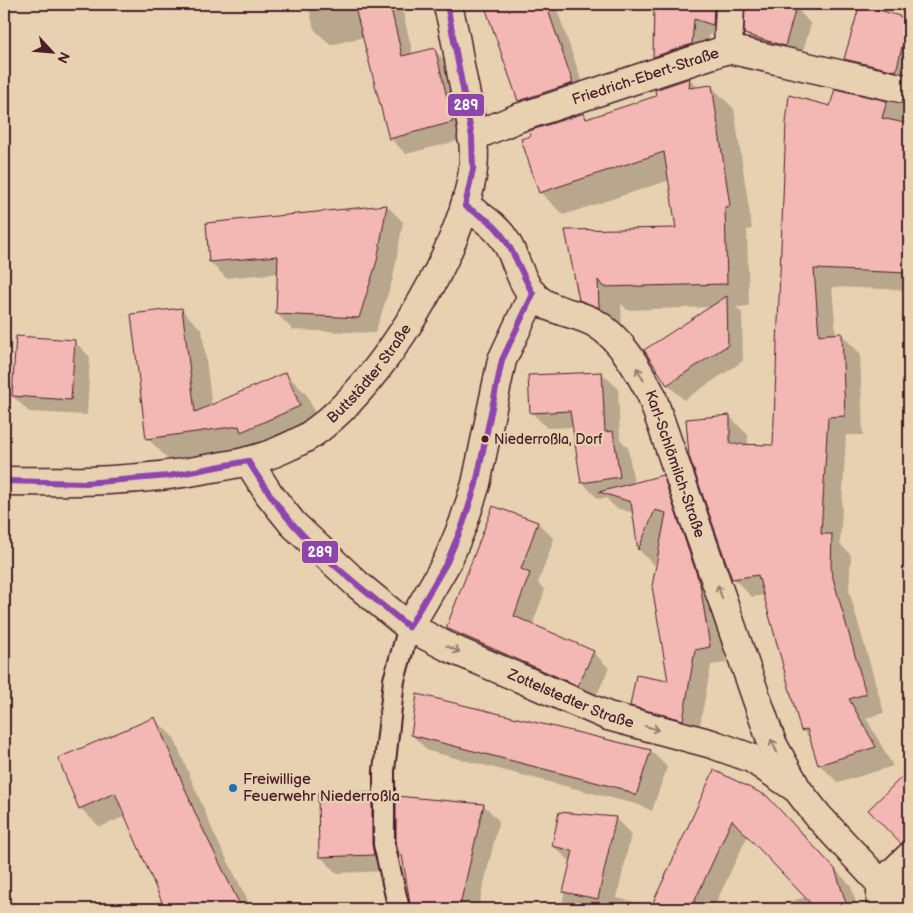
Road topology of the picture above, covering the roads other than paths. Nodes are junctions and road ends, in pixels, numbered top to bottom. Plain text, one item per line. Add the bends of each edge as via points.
1 (447, 4) edge
2 (730, 4) edge
3 (728, 49) junction
4 (909, 90) edge
5 (472, 137) junction
6 (465, 206) junction
7 (533, 294) junction
8 (248, 461) junction
9 (4, 481) edge
10 (409, 627) junction
11 (797, 789) junction
12 (909, 857) edge
13 (881, 897) edge
14 (909, 908) edge
15 (398, 909) edge

1 - 5 street, Buttstädter Straße
2 - 3 street
3 - 4 street, Friedrich-Ebert-Straße
3 - 5 street, Friedrich-Ebert-Straße via 518,118
5 - 6 street, Buttstädter Straße via 473,168
6 - 7 street, Karl-Schlömilch-Straße via 496,227
6 - 8 street, Buttstädter Straße via 451,245 427,294 347,404 313,433 280,450
7 - 10 street via 502,360 476,484 463,524 447,562
11 -> 7 street, Karl-Schlömilch-Straße via 772,743 695,516 647,387 632,359 615,339 595,323 556,310
8 - 9 street, Buttstädter Straße via 169,476 86,483
8 - 10 street, Zottelstedter Straße via 293,524
10 -> 11 street, Zottelstedter Straße via 608,716 751,758
10 - 15 lane via 394,680 384,771 384,844
11 - 13 street, Zottelstedter Straße
12 - 13 street
13 - 14 street, Zottelstedter Straße

